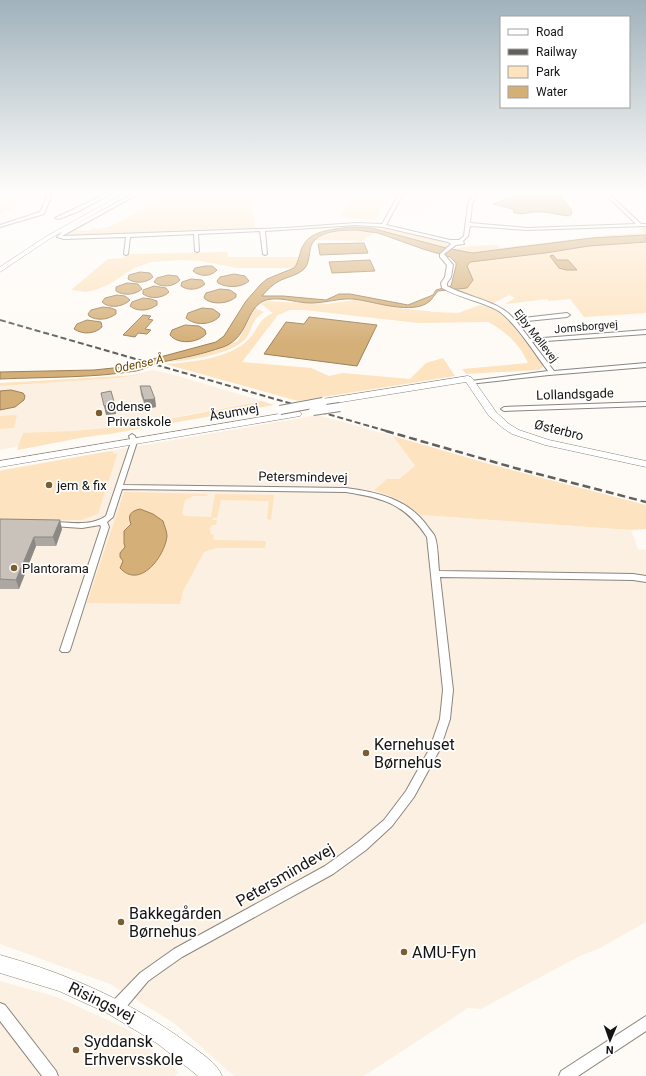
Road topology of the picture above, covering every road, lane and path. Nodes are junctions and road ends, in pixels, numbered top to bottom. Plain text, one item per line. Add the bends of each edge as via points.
1 (29, 244) edge
2 (38, 244) edge
3 (127, 244) edge
4 (197, 244) edge
5 (264, 244) edge
6 (452, 245) edge
7 (197, 251) dead end
8 (126, 254) dead end
9 (265, 254) dead end
10 (0, 262) edge
11 (0, 270) edge
12 (567, 315) dead end
13 (512, 321) junction
14 (646, 332) edge
15 (528, 342) junction
16 (646, 365) edge
17 (552, 372) junction
18 (468, 383) junction
19 (646, 404) edge
20 (504, 408) dead end
21 (133, 439) junction
22 (0, 457) edge
23 (0, 464) edge
24 (646, 464) edge
25 (120, 486) junction
26 (103, 522) junction
27 (46, 524) edge
28 (436, 574) junction
29 (646, 579) edge
30 (65, 650) dead end
31 (0, 964) edge
32 (117, 1007) junction
33 (0, 1010) edge
34 (646, 1023) edge
35 (51, 1076) edge
36 (213, 1076) edge
37 (566, 1076) edge

1 - 10 street
2 - 11 street
3 - 8 street
4 - 7 street
5 - 9 street
6 - 13 street, Ejby Møllevej via 442,254 450,265 444,283 447,288 497,308
12 - 13 street
13 - 15 street, Ejby Møllevej
14 - 15 street, Jomsborgvej
15 - 17 street, Ejby Møllevej
16 - 17 street
17 - 18 street
18 - 21 street, Åsumvej, bridge via 323,402
18 - 21 street, Åsumvej, bridge via 297,414
18 - 24 street, Østerbro via 497,419 520,433 546,442
19 - 20 street, Lollandsgade
21 - 22 street, Åsumvej
21 - 23 street, Åsumvej
21 - 25 street
25 - 26 street via 109,517
25 - 28 street, Petersmindevej via 340,490 368,493 392,500 423,524 430,537
26 - 27 street via 91,525
26 - 30 street via 105,527
28 - 29 street
28 - 32 street, Petersmindevej via 448,690 445,719 435,749 410,794 388,823 329,870 178,952 144,977
31 - 32 street, Risingsvej via 64,983
32 - 36 street, Risingsvej via 188,1054
33 - 35 street
34 - 37 street

